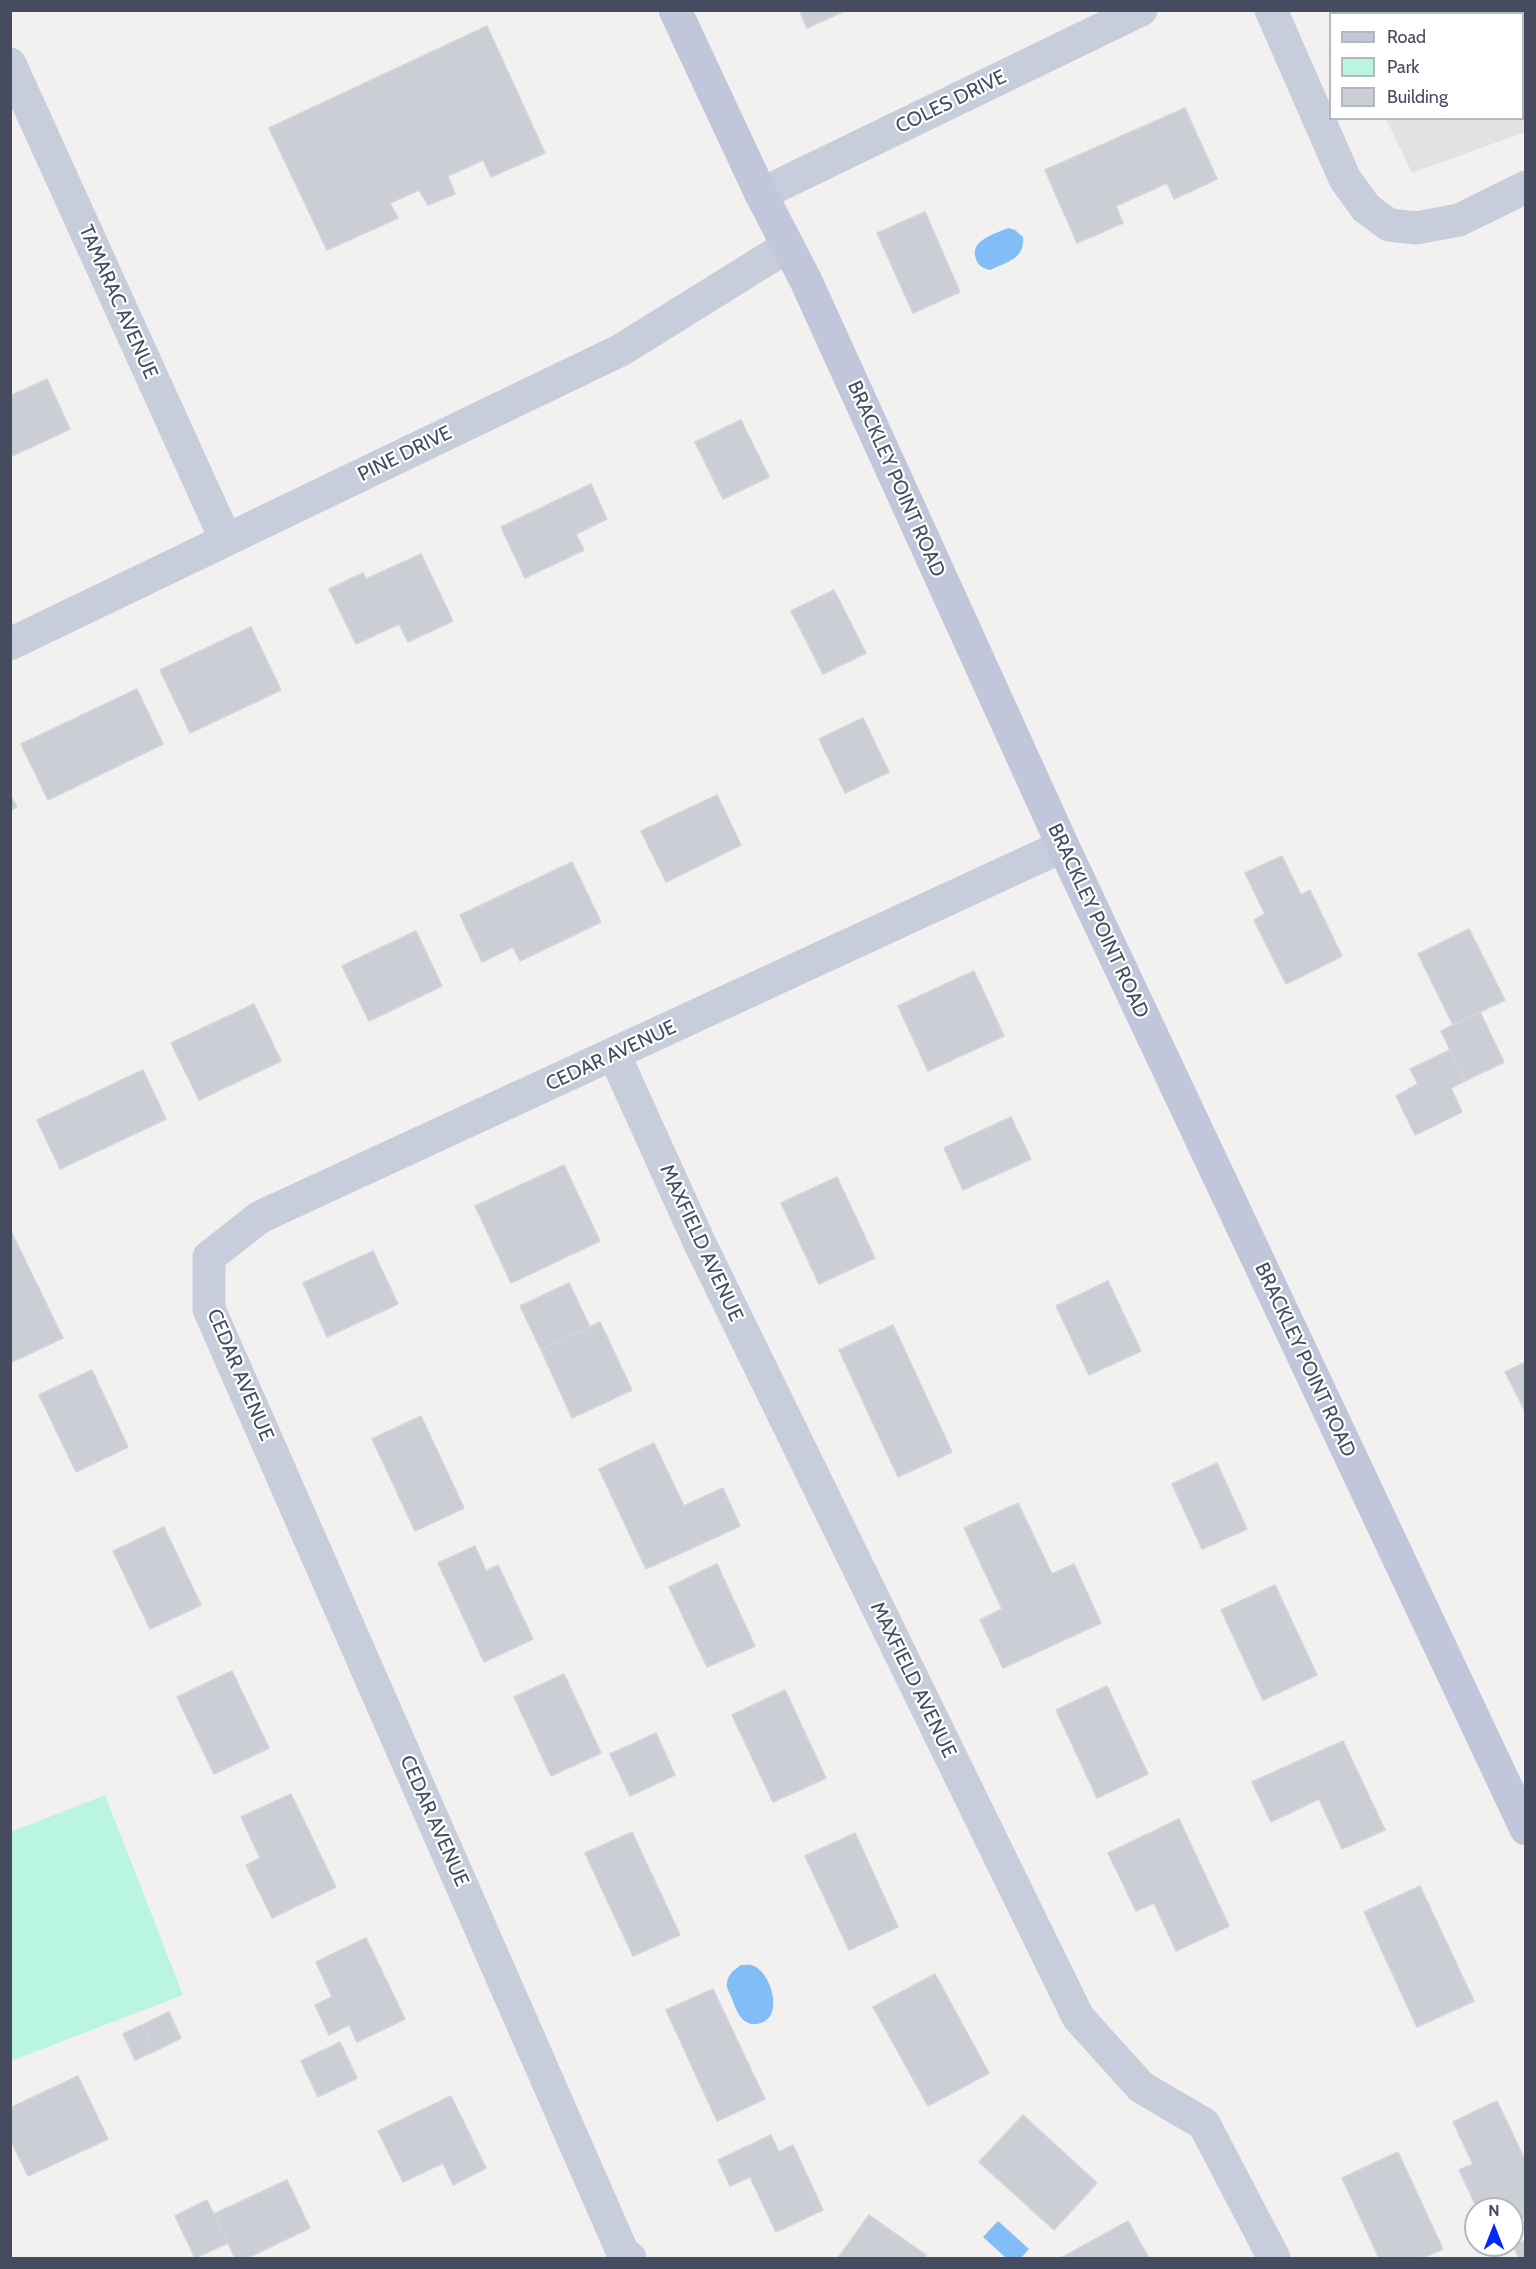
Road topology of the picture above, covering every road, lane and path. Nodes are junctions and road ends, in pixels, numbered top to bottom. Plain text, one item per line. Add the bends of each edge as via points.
1 (675, 10) edge
2 (1141, 10) edge
3 (1271, 10) edge
4 (10, 64) edge
5 (1526, 187) edge
6 (761, 194) junction
7 (788, 246) junction
8 (226, 540) junction
9 (10, 644) edge
10 (1063, 846) junction
11 (614, 1054) junction
12 (1526, 1829) edge
13 (621, 2257) edge
14 (1274, 2259) edge

1 - 6 main road, BRACKLEY POINT ROAD
2 - 6 street, COLES DRIVE
3 - 5 street via 1346,179 1366,208 1389,225 1416,228 1459,220
4 - 8 street, TAMARAC AVENUE
6 - 7 main road, BRACKLEY POINT ROAD
7 - 8 street, PINE DRIVE via 621,350
7 - 10 main road, BRACKLEY POINT ROAD
8 - 9 street, PINE DRIVE
10 - 11 street, CEDAR AVENUE
10 - 12 main road, BRACKLEY POINT ROAD
11 - 13 street, CEDAR AVENUE via 260,1217 209,1257 209,1309
11 - 14 street, MAXFIELD AVENUE via 701,1246 1078,2017 1141,2087 1204,2124

